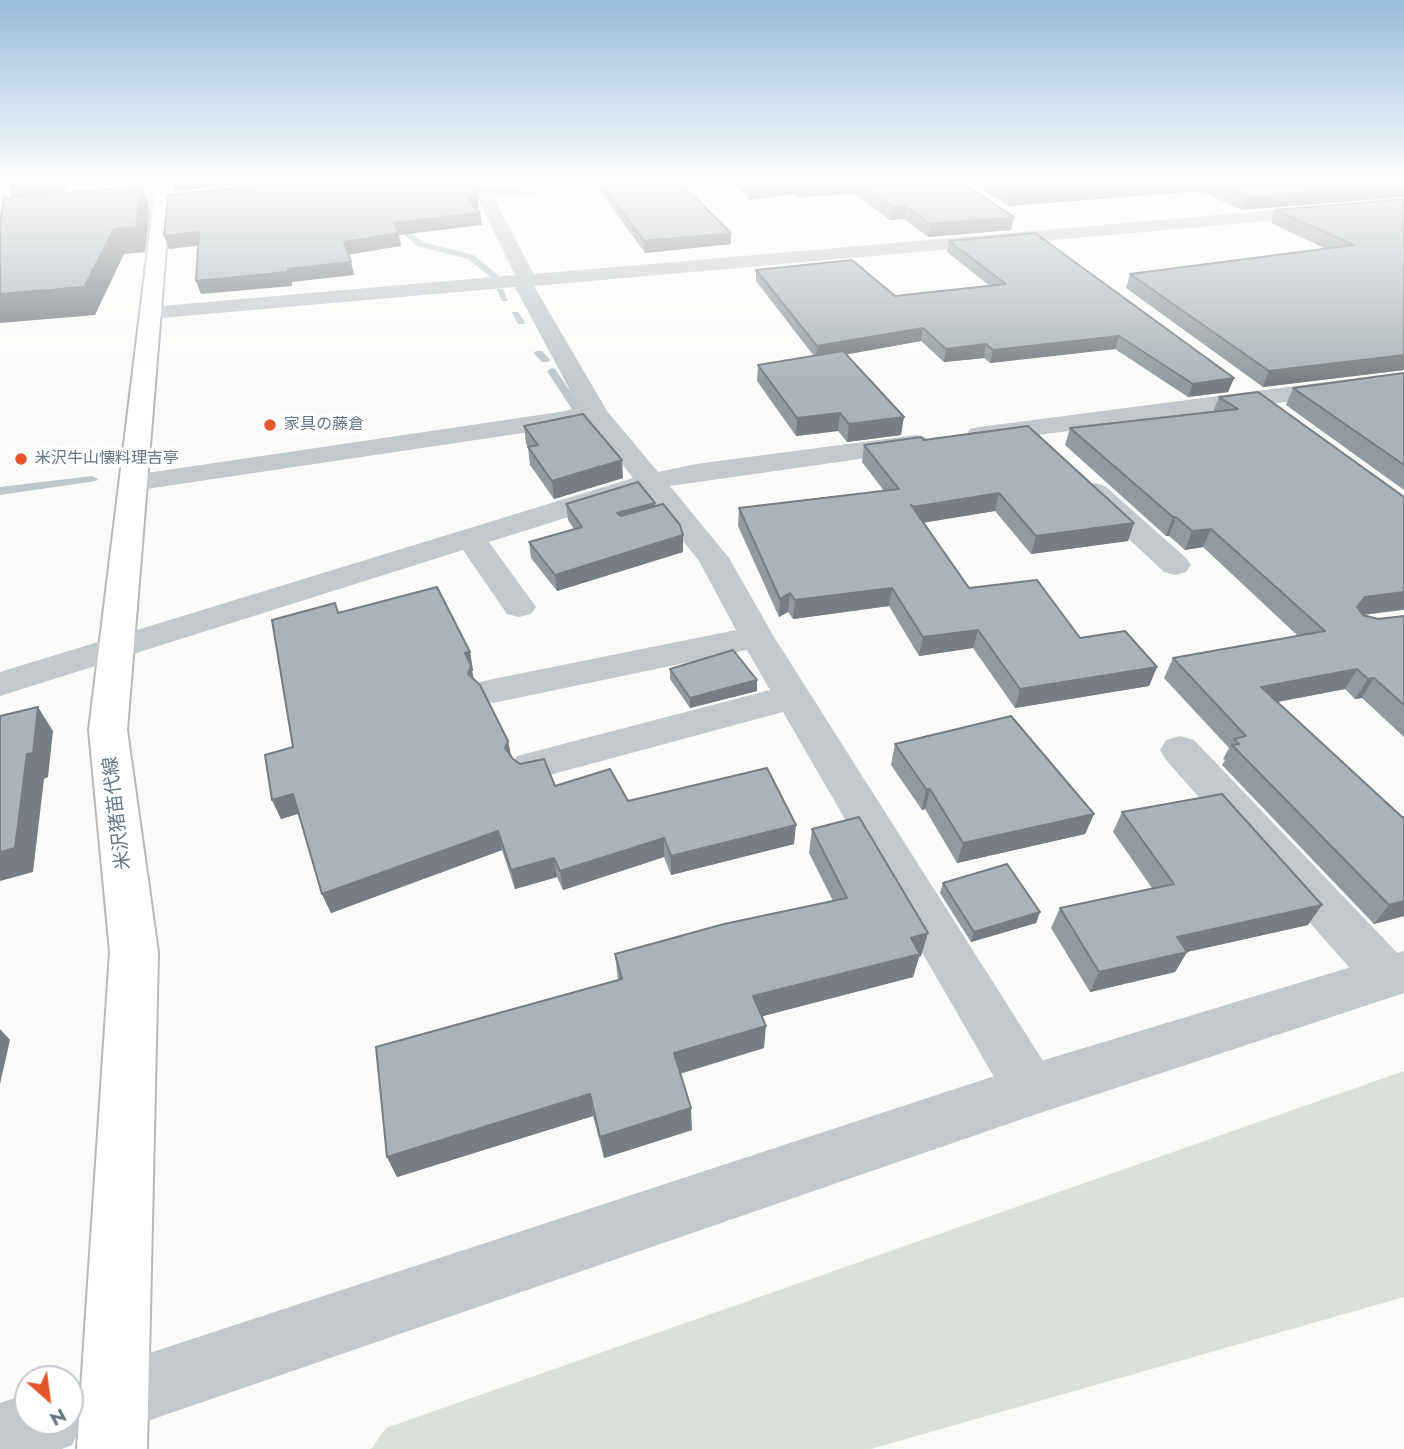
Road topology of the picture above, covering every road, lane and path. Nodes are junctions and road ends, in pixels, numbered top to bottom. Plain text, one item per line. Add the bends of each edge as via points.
1 (157, 249) edge
2 (510, 249) edge
3 (884, 249) edge
4 (1055, 249) edge
5 (1069, 259) edge
6 (521, 281) junction
7 (150, 313) junction
8 (1404, 379) edge
9 (596, 414) junction
10 (1027, 429) junction
11 (650, 482) junction
12 (133, 483) junction
13 (471, 539) junction
14 (1175, 565) dead end
15 (519, 607) dead end
16 (757, 637) junction
17 (116, 649) junction
18 (0, 684) edge
19 (493, 691) dead end
20 (793, 697) junction
21 (1180, 751) dead end
22 (531, 765) edge
23 (1396, 975) edge
24 (1031, 1090) junction
25 (98, 1421) edge

1 - 7 main road, 米沢猪苗代線
2 - 6 street via 525,276
3 - 6 street
4 - 5 street
6 - 7 street
6 - 9 street
7 - 12 main road, 米沢猪苗代線
8 - 10 street
9 - 11 street
9 - 12 street
10 - 11 street
10 - 14 street
11 - 13 street
11 - 16 street via 713,558
12 - 17 main road, 米沢猪苗代線
13 - 15 street
13 - 17 street
16 - 19 street
16 - 20 street
17 - 18 street
17 - 25 main road, 米沢猪苗代線 via 108,730 134,952
20 - 22 street
20 - 24 street
21 - 23 street
23 - 24 street
24 - 25 street

